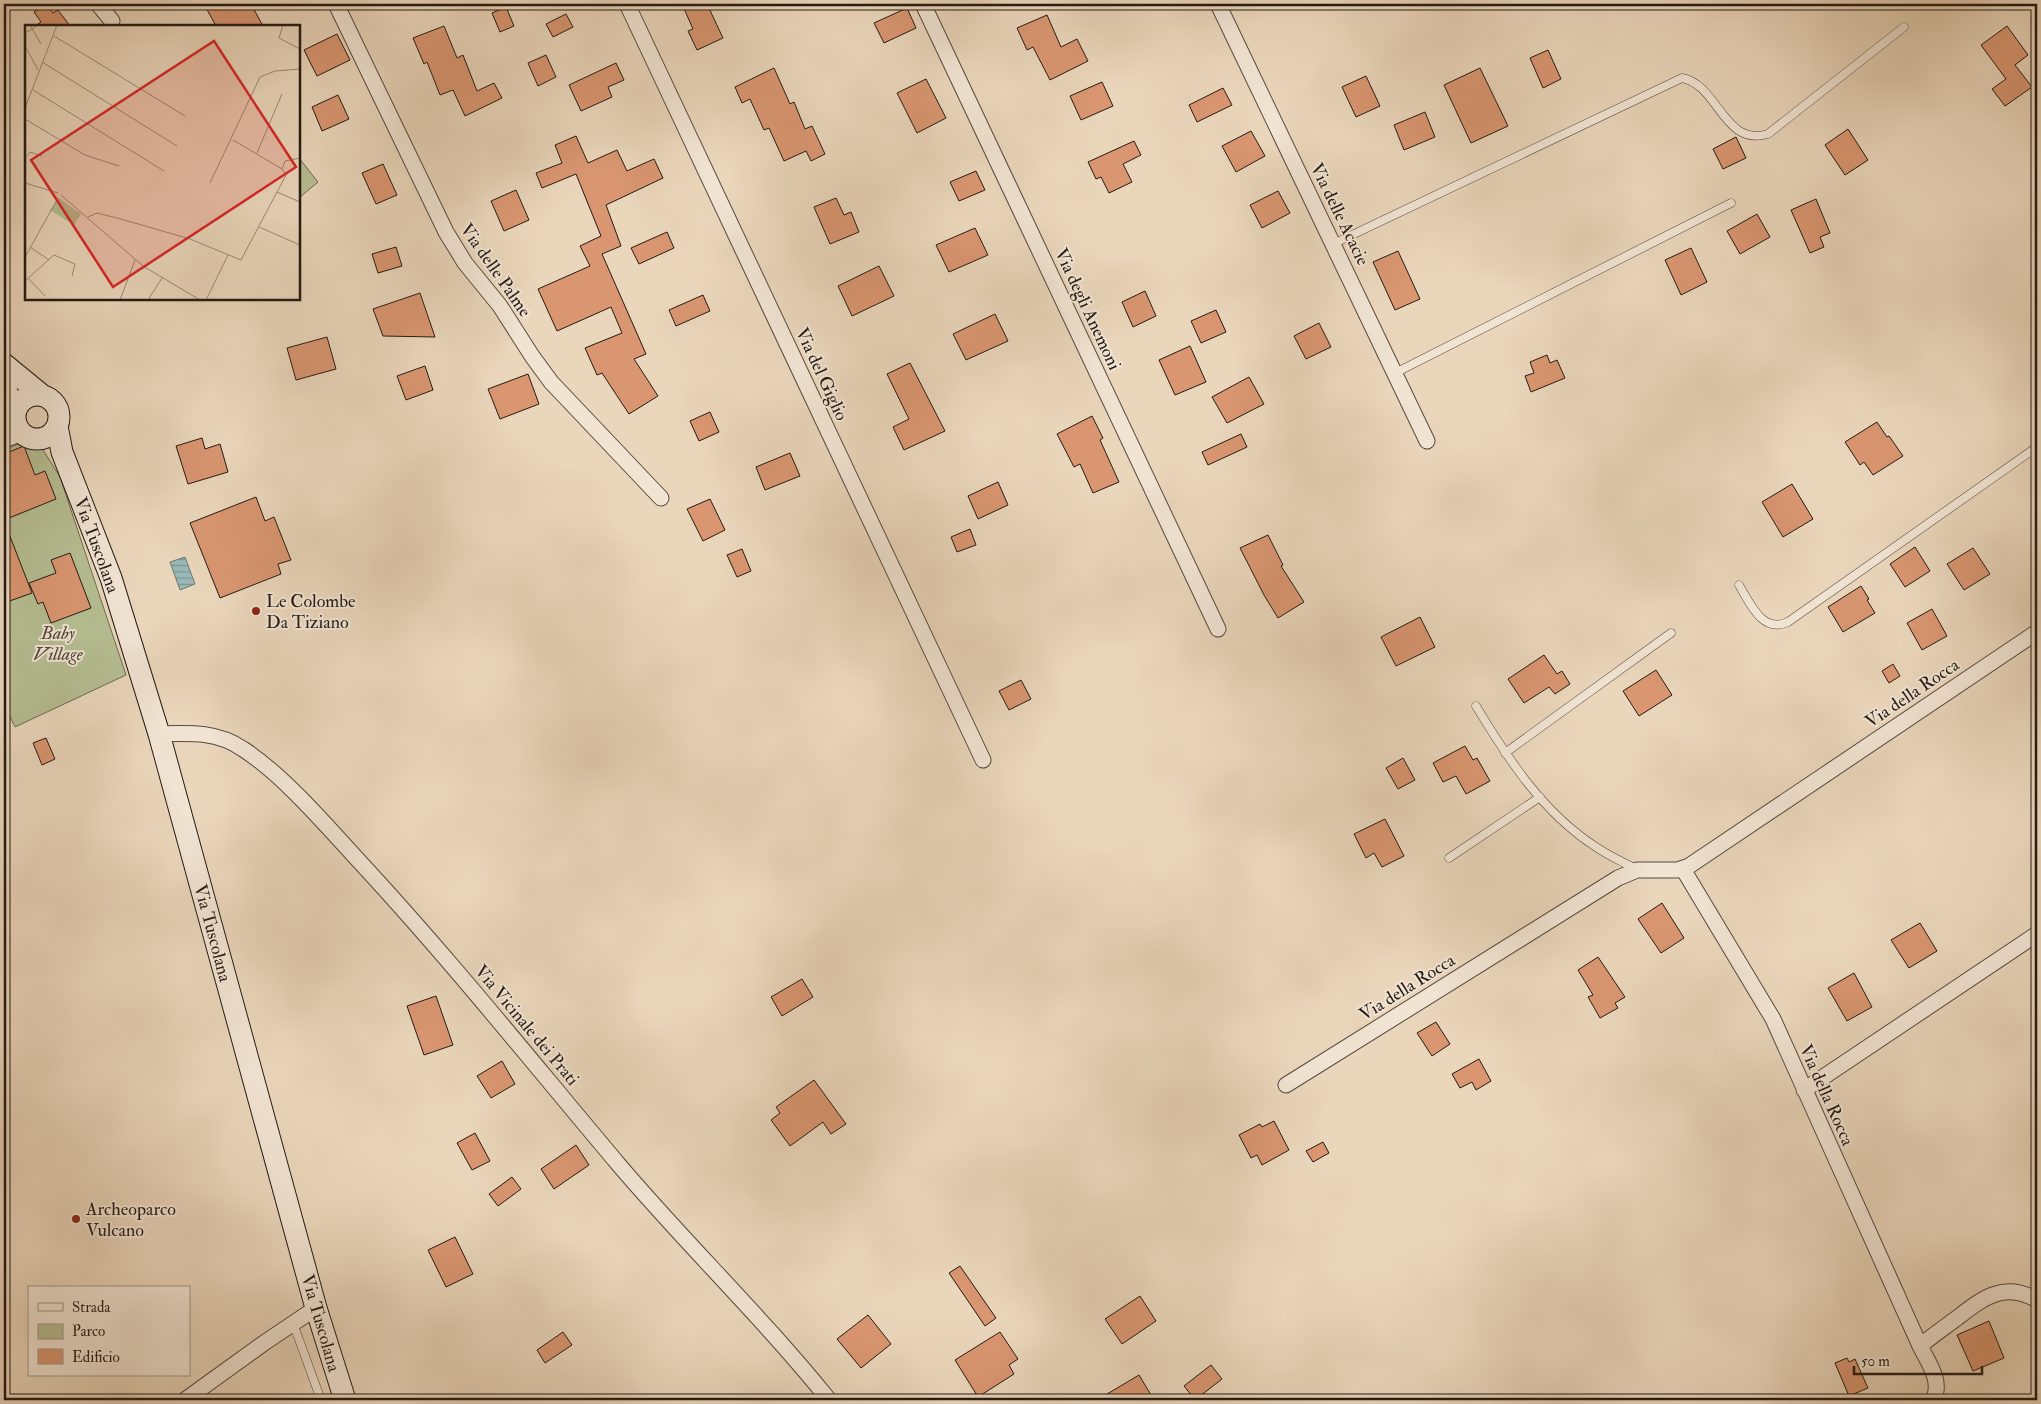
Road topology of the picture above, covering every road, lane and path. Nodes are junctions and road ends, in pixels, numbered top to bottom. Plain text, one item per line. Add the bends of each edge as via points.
1 (98, 4) edge
2 (336, 4) edge
3 (627, 4) edge
4 (923, 4) edge
5 (1218, 4) edge
6 (112, 21) dead end
7 (1904, 27) dead end
8 (1731, 203) dead end
9 (1333, 244) junction
10 (4, 364) edge
11 (1395, 373) junction
12 (4, 384) edge
13 (43, 396) junction
14 (57, 426) junction
15 (16, 430) edge
16 (1427, 441) dead end
17 (2037, 447) edge
18 (69, 469) junction
19 (661, 498) dead end
20 (1739, 585) dead end
21 (1218, 629) dead end
22 (2037, 632) edge
23 (1671, 633) dead end
24 (1476, 706) dead end
25 (159, 734) junction
26 (1505, 753) junction
27 (984, 760) dead end
28 (1540, 797) junction
29 (1449, 858) dead end
30 (1683, 869) junction
31 (1637, 870) junction
32 (2037, 934) edge
33 (1286, 1085) dead end
34 (1804, 1090) junction
35 (2037, 1300) edge
36 (316, 1308) junction
37 (293, 1323) junction
38 (1920, 1346) junction
39 (185, 1400) edge
40 (321, 1400) edge
41 (345, 1400) edge
42 (829, 1400) edge
43 (1933, 1400) edge

1 - 6 street
2 - 19 street, Via delle Palme via 456,250 500,306 558,391
3 - 27 street, Via del Giglio
4 - 21 street, Via degli Anemoni
5 - 9 street, Via delle Acacie
7 - 9 lane via 1768,134 1751,136 1743,133 1729,122 1698,84 1682,78
8 - 11 lane
9 - 11 street, Via delle Acacie
10 - 13 main road
11 - 16 street, Via delle Acacie
12 - 15 main road
13 - 14 main road via 50,399 58,412
13 - 15 main road via 28,397 22,402
14 - 15 main road via 48,436
14 - 18 main road, Via Tuscolana
15 - 18 main road, Via Tuscolana via 50,450
17 - 20 lane via 1788,622 1776,625 1764,621
18 - 25 main road, Via Tuscolana via 115,589
22 - 30 street, Via della Rocca
23 - 26 lane
24 - 26 lane
25 - 36 main road, Via Tuscolana
25 - 42 street, Via Vicinale dei Prati via 200,733 228,740 248,752 296,796 408,915 621,1167
26 - 28 lane
28 - 29 lane
28 - 31 lane via 1584,839
30 - 31 street, Via della Rocca
30 - 34 street, Via della Rocca via 1768,1011
31 - 33 street, Via della Rocca via 1618,878
32 - 34 street
34 - 38 street, Via della Rocca
35 - 38 street via 2018,1292 1981,1299
36 - 37 street
36 - 41 main road, Via Tuscolana
37 - 39 street
37 - 40 lane
38 - 43 street, Via della Rocca via 1936,1383

